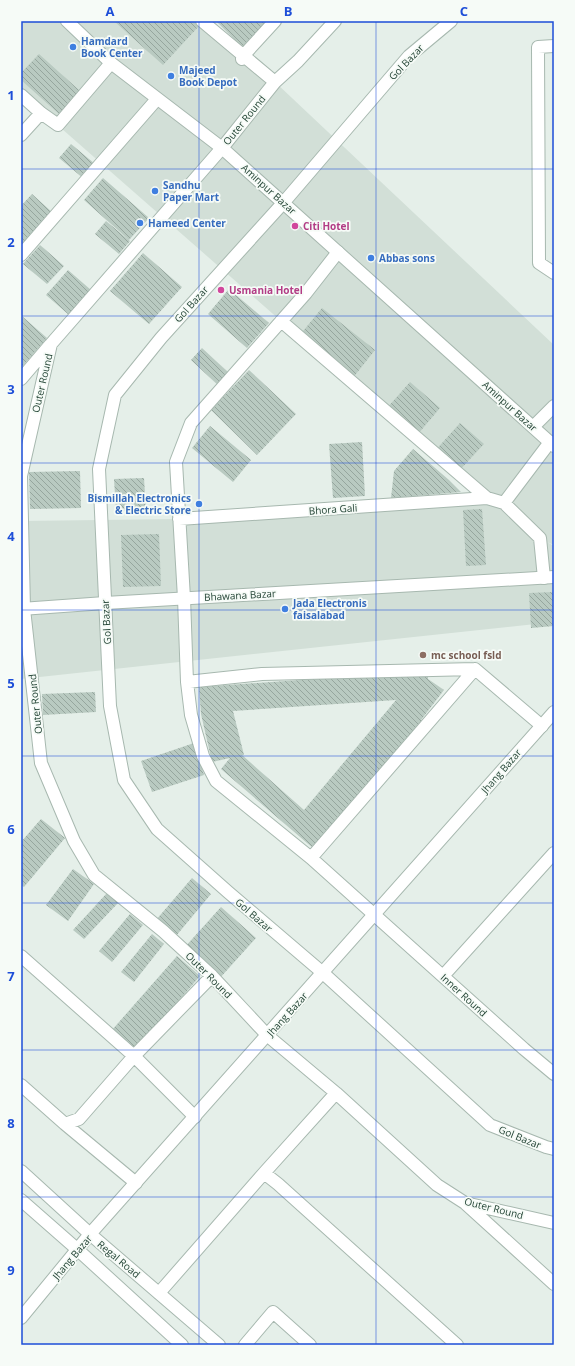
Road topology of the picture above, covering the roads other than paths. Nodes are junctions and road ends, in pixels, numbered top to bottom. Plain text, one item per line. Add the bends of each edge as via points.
1 (67, 21) edge
2 (202, 21) edge
3 (275, 21) edge
4 (335, 21) edge
5 (451, 21) edge
6 (554, 46) edge
7 (243, 58) junction
8 (111, 63) junction
9 (275, 82) junction
10 (21, 95) edge
11 (157, 99) junction
12 (41, 113) junction
13 (21, 135) edge
14 (222, 148) junction
15 (284, 202) junction
16 (338, 252) junction
17 (21, 255) edge
18 (554, 273) edge
19 (281, 321) junction
20 (51, 344) junction
21 (21, 379) edge
22 (554, 406) edge
23 (534, 426) junction
24 (552, 444) edge
25 (487, 498) junction
26 (504, 503) junction
27 (179, 519) junction
28 (21, 521) edge
29 (549, 578) edge
30 (184, 598) junction
31 (105, 603) junction
32 (23, 609) edge
33 (24, 639) edge
34 (475, 669) junction
35 (187, 682) junction
36 (554, 712) edge
37 (542, 726) junction
38 (554, 853) edge
39 (311, 858) junction
40 (374, 915) junction
41 (21, 956) edge
42 (323, 973) junction
43 (212, 976) junction
44 (443, 976) junction
45 (268, 1036) junction
46 (134, 1056) junction
47 (554, 1074) edge
48 (21, 1085) edge
49 (336, 1093) junction
50 (196, 1117) junction
51 (65, 1124) junction
52 (554, 1149) edge
53 (21, 1171) edge
54 (264, 1173) junction
55 (136, 1183) junction
56 (21, 1200) edge
57 (465, 1203) junction
58 (554, 1223) edge
59 (90, 1234) junction
60 (78, 1250) junction
61 (554, 1284) edge
62 (159, 1293) junction
63 (21, 1318) edge
64 (182, 1345) edge
65 (219, 1345) edge
66 (245, 1345) edge
67 (310, 1345) edge
68 (457, 1345) edge

1 - 8 street, Aminpur Bazar
2 - 7 street
3 - 7 street
4 - 9 street, Outer Round
5 - 15 street, Gol Bazar via 409,56
6 - 18 street via 538,47 539,263
7 - 9 street
8 - 11 street, Aminpur Bazar
8 - 12 street via 58,125
9 - 14 street, Outer Round
10 - 12 street
11 - 14 street, Aminpur Bazar
11 - 17 street
12 - 13 street
14 - 15 street, Aminpur Bazar
14 - 20 street, Outer Round
15 - 16 street, Aminpur Bazar
15 - 31 street, Gol Bazar via 160,338 115,395 99,469
16 - 19 street, Inner Round
16 - 23 street, Aminpur Bazar
19 - 25 street
19 - 27 street, Inner Round via 191,423 176,462
20 - 21 street
20 - 28 street, Outer Round via 21,476
22 - 23 street
23 - 24 street, Aminpur Bazar
24 - 26 street
25 - 26 street
25 - 27 street, Bhora Gali
26 - 29 street via 540,538
27 - 30 street, Inner Round
28 - 32 street, Outer Round
29 - 30 street, Bhawana Bazar
30 - 31 street, Bhawana Bazar
30 - 35 street, Inner Round
31 - 32 street, Bhawana Bazar
31 - 42 street, Gol Bazar via 110,706 124,780 157,829
32 - 33 street, Outer Round
33 - 43 street, Outer Round via 41,763 74,841 94,875 163,931
34 - 35 street via 262,674
34 - 37 street
34 - 39 street
35 - 39 street, Inner Round via 191,715 203,756 216,781
36 - 37 street, Jhang Bazar
37 - 40 street, Jhang Bazar
38 - 44 street
39 - 40 street, Inner Round
40 - 42 street, Jhang Bazar
40 - 44 street, Inner Round
41 - 46 street
42 - 45 street, Jhang Bazar
42 - 52 street, Gol Bazar via 490,1125
43 - 45 street, Outer Round
43 - 46 street
44 - 47 street, Inner Round
45 - 49 street, Outer Round
45 - 50 street, Jhang Bazar
46 - 50 street
46 - 51 street via 79,1119
48 - 51 street
49 - 54 street
49 - 57 street, Outer Round via 437,1185
50 - 55 street, Jhang Bazar
51 - 55 street
53 - 59 street, Regal Road
54 - 62 street
54 - 68 street
55 - 59 street, Jhang Bazar
56 - 60 street, Regal Road
57 - 58 street, Outer Round
57 - 61 street
59 - 60 street, Jhang Bazar
59 - 62 street, Regal Road
60 - 63 street, Jhang Bazar
60 - 64 street, Regal Road
62 - 65 street, Regal Road
66 - 67 street via 273,1312

